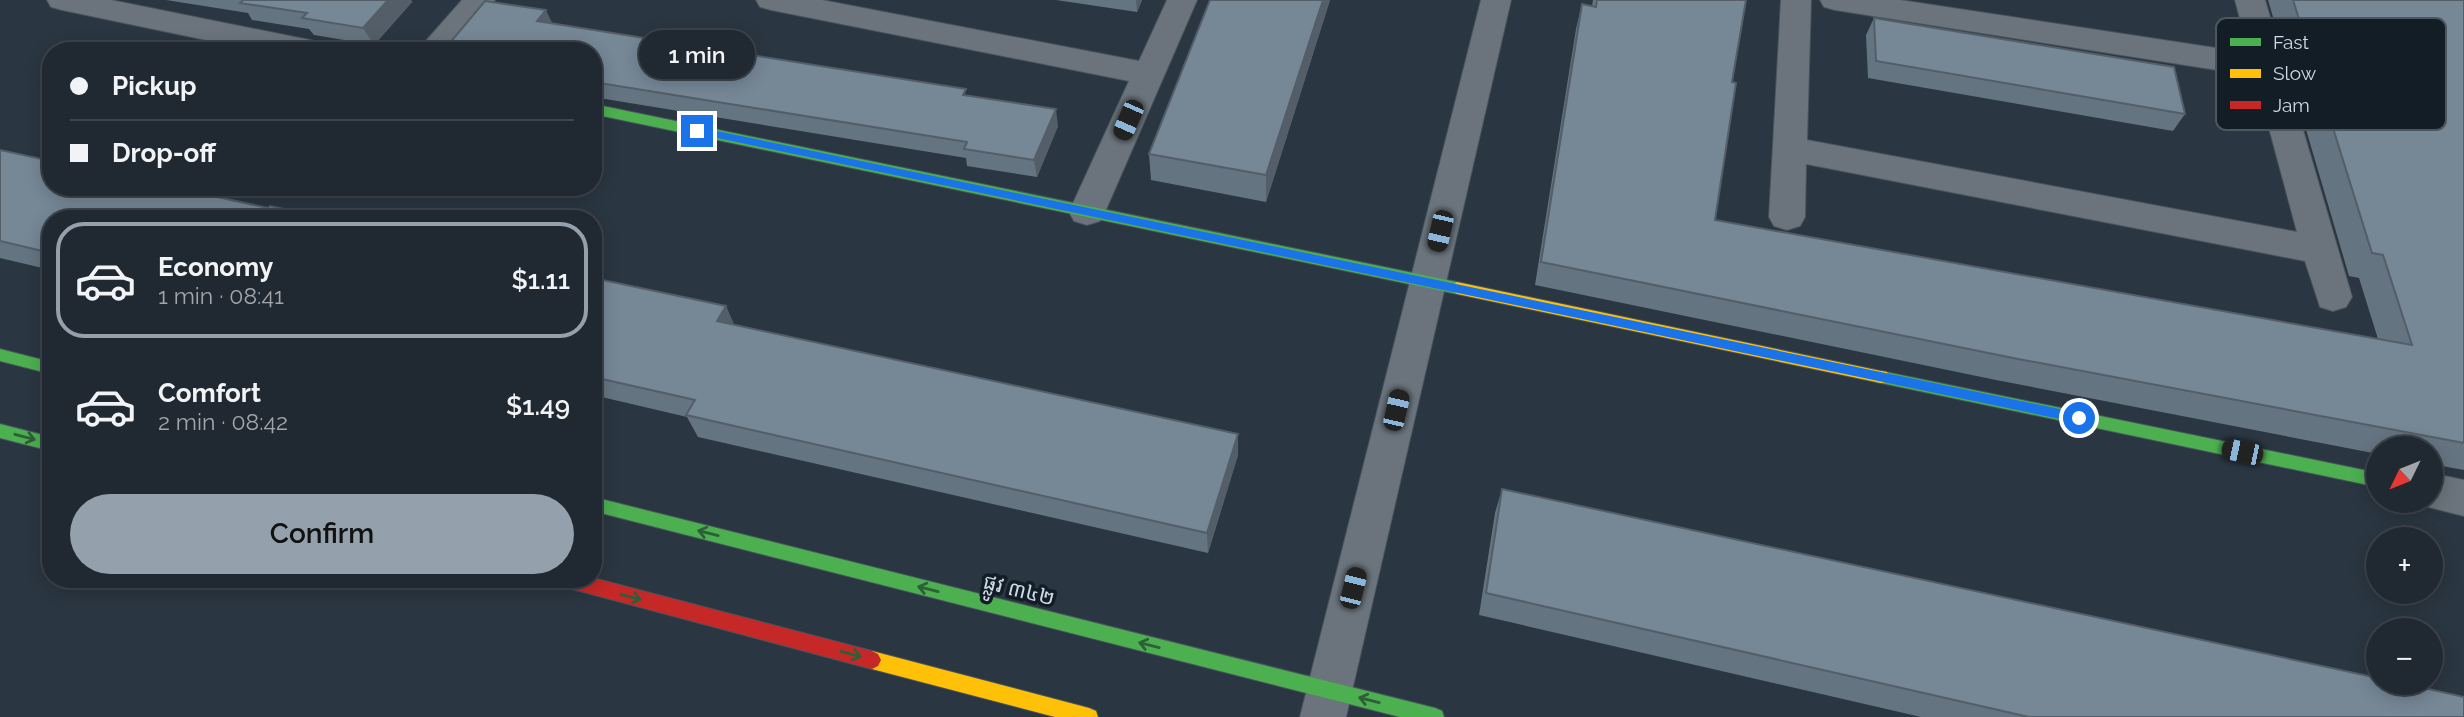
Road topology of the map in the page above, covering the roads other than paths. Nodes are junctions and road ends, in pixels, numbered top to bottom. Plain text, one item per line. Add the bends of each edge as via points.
1 (62, 0) edge
2 (480, 0) edge
3 (771, 0) edge
4 (1182, 0) edge
5 (1496, 0) edge
6 (1796, 0) edge
7 (1835, 0) edge
8 (2250, 0) edge
9 (2255, 18) edge
10 (266, 42) edge
11 (441, 42) edge
12 (2216, 59) edge
13 (1149, 74) junction
14 (602, 111) edge
15 (2287, 130) edge
16 (1790, 149) junction
17 (1087, 212) junction
18 (1787, 217) dead end
19 (2320, 250) junction
20 (1427, 282) junction
21 (2333, 296) dead end
22 (0, 355) edge
23 (42, 366) edge
24 (0, 430) edge
25 (42, 442) edge
26 (2366, 478) edge
27 (2443, 494) edge
28 (2464, 498) edge
29 (602, 507) edge
30 (599, 588) edge
31 (1326, 704) edge
32 (1089, 717) edge
33 (1435, 717) edge

1 - 10 street
2 - 11 street
3 - 13 street
4 - 13 street
5 - 20 street
6 - 16 street
7 - 12 street
8 - 9 street
13 - 17 street
14 - 17 street
15 - 19 street
16 - 18 street
16 - 19 street
17 - 20 street
19 - 21 street
20 - 26 street
20 - 31 street
22 - 23 street
24 -> 25 street
27 - 28 street
31 -> 29 street, ផ្លូវ ៣៤២
30 -> 32 street
33 -> 31 street, ផ្លូវ ៣៤២

